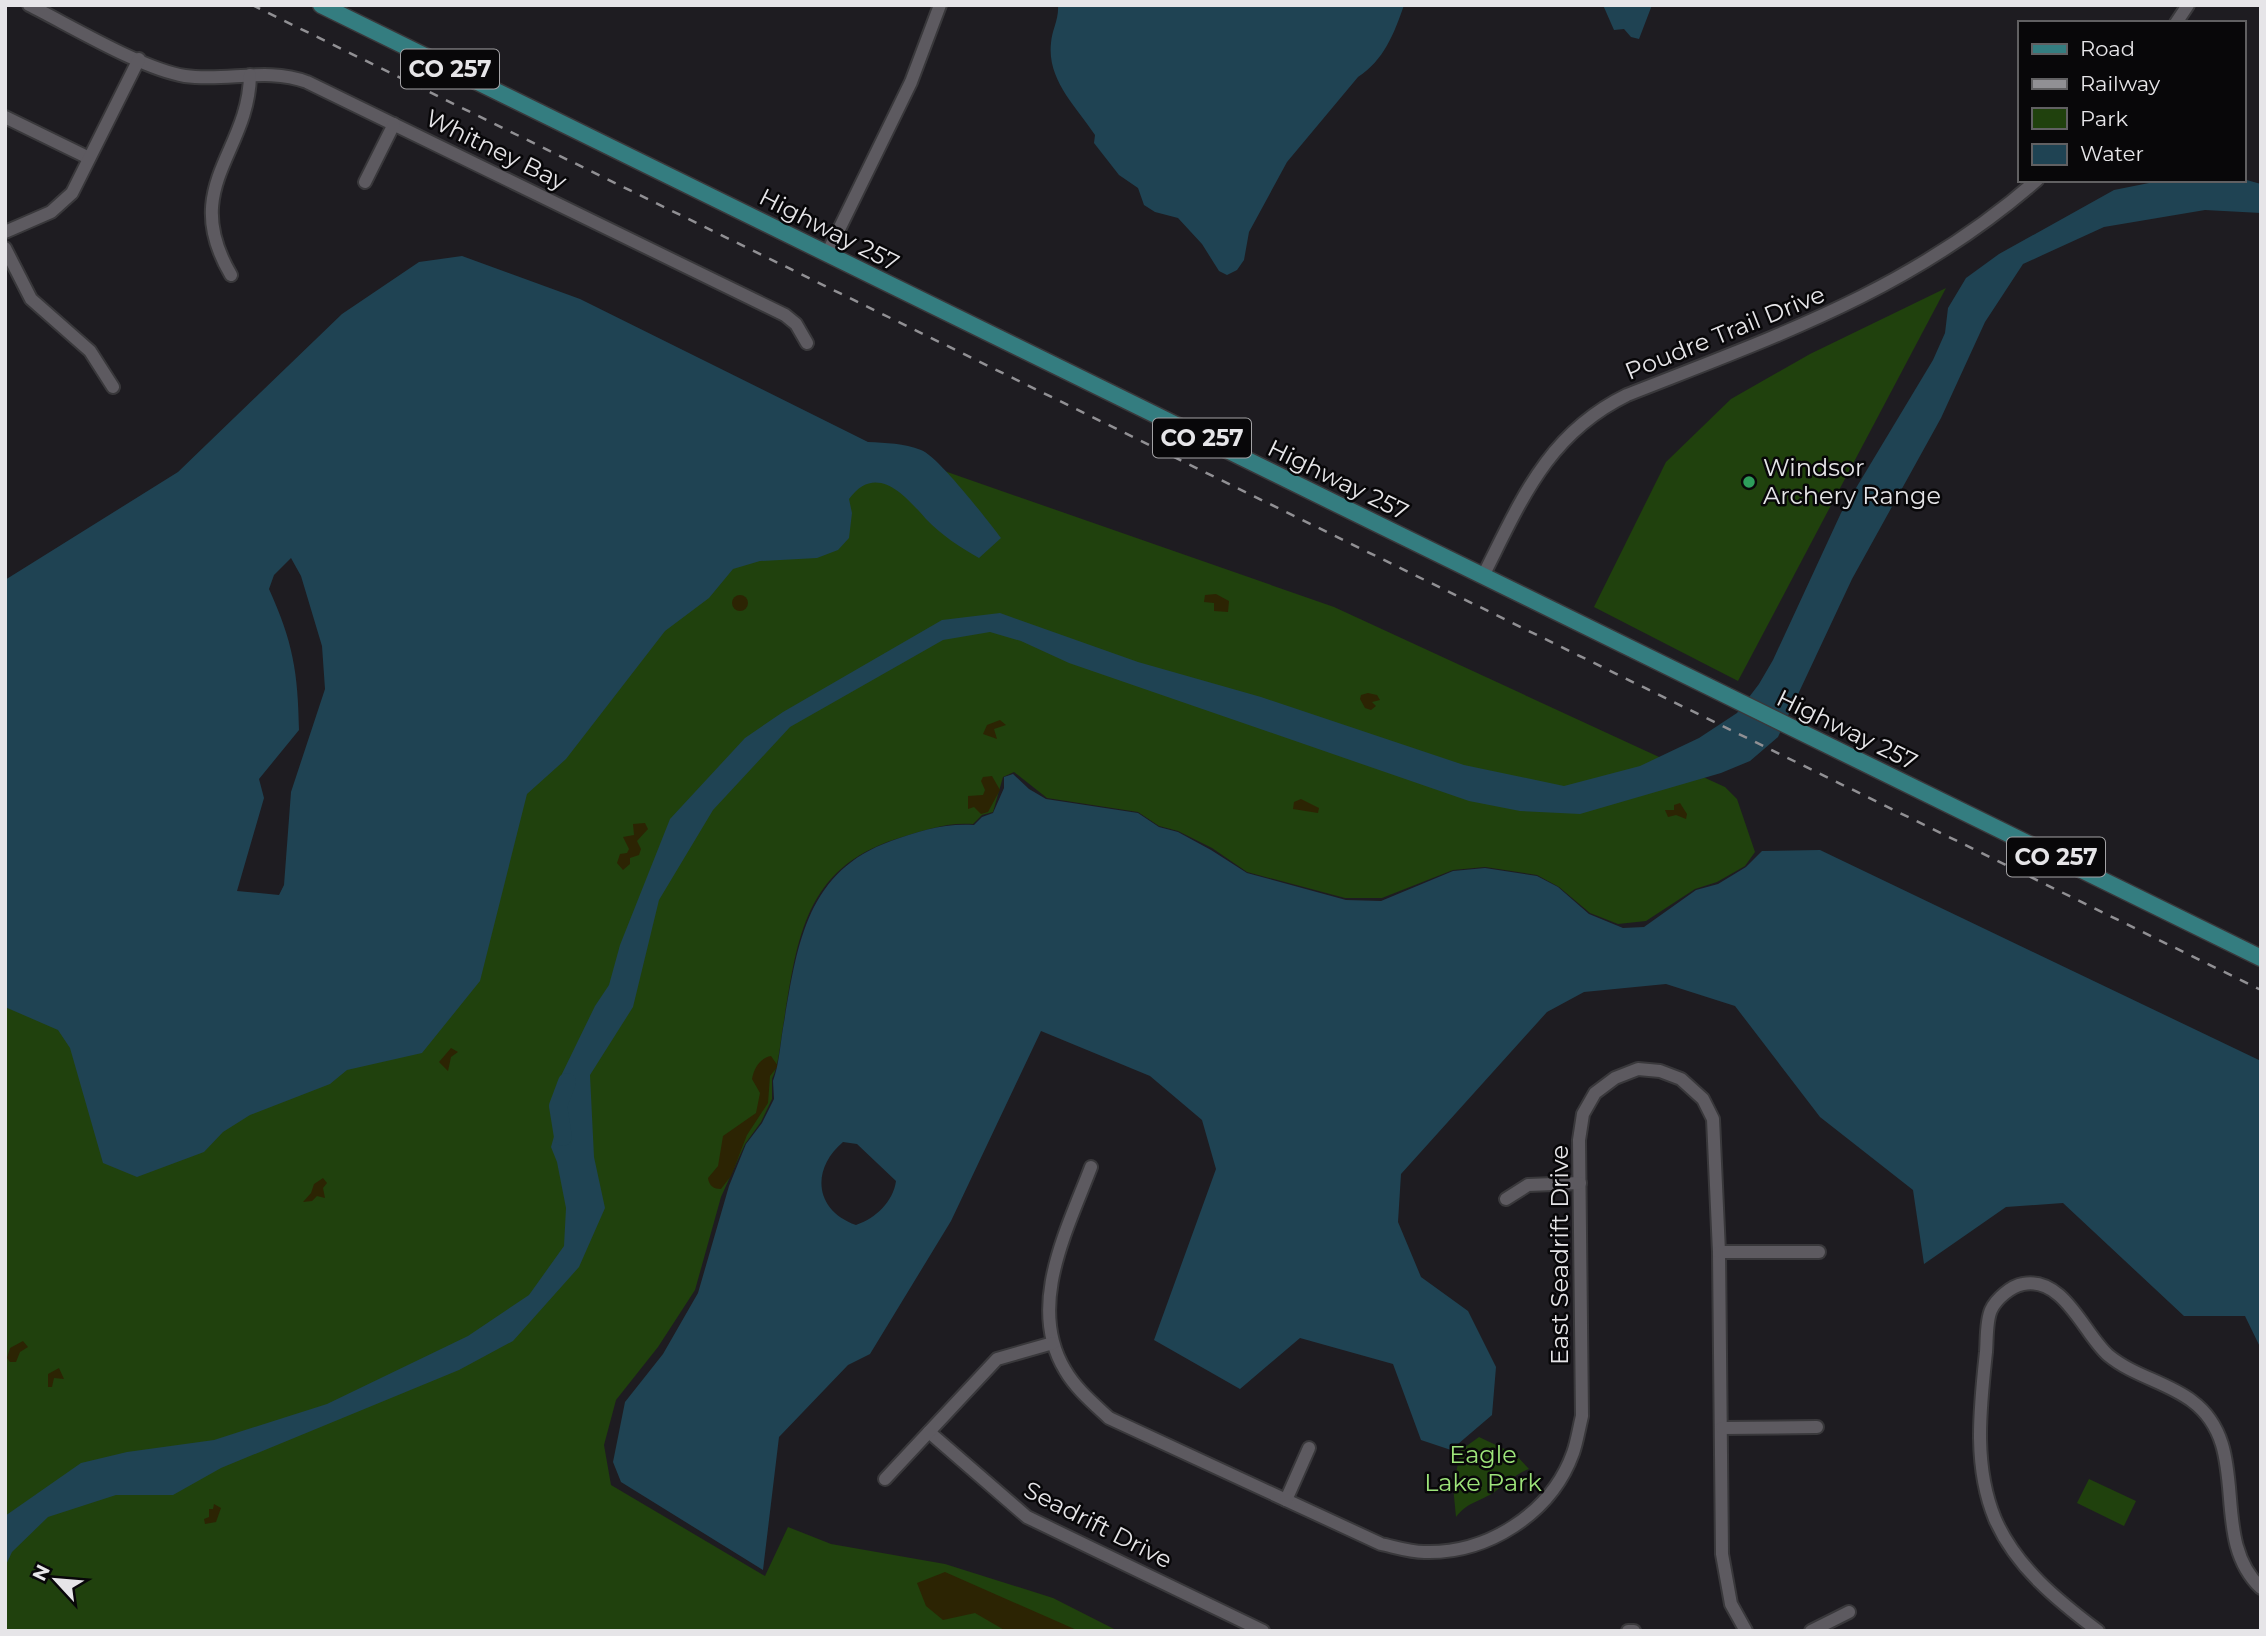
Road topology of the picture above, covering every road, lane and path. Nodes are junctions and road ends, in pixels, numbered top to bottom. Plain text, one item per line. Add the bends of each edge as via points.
1 (29, 5) edge
2 (321, 5) edge
3 (940, 5) edge
4 (2188, 5) edge
5 (2177, 21) edge
6 (139, 59) junction
7 (250, 75) junction
8 (5, 117) edge
9 (394, 124) junction
10 (89, 159) junction
11 (365, 182) dead end
12 (2035, 182) edge
13 (5, 232) edge
14 (5, 248) edge
15 (827, 254) junction
16 (231, 275) dead end
17 (807, 342) dead end
18 (113, 387) dead end
19 (1483, 576) junction
20 (2261, 957) edge
21 (1091, 1167) dead end
22 (1580, 1183) junction
23 (1506, 1199) dead end
24 (1719, 1252) junction
25 (1819, 1252) dead end
26 (1053, 1343) junction
27 (1817, 1427) dead end
28 (1723, 1429) junction
29 (929, 1432) junction
30 (1309, 1448) dead end
31 (885, 1479) dead end
32 (1286, 1500) junction
33 (2261, 1588) edge
34 (1849, 1612) dead end
35 (1628, 1630) edge
36 (1263, 1631) edge
37 (1634, 1631) edge
38 (1746, 1631) edge
39 (1811, 1631) edge
40 (2098, 1631) edge

1 - 6 street, Whitney Bay
2 - 15 main road, Highway 257 / CO 257
3 - 15 street via 911,82
4 - 5 street
6 - 7 street, Whitney Bay via 183,75
6 - 10 street
7 - 9 street, Whitney Bay via 300,79
7 - 16 street via 248,106 220,166 212,206 217,246
8 - 10 street
9 - 11 street
9 - 17 street, Whitney Bay via 785,316
10 - 13 street via 72,193 57,208
12 - 19 street, Poudre Trail Drive via 1982,225 1875,292 1627,395 1592,414 1540,468
14 - 18 street via 31,299 90,351
15 - 19 main road, Highway 257 / CO 257
19 - 20 main road, Highway 257 / CO 257
21 - 26 street via 1055,1266 1049,1304
22 - 23 street via 1528,1185
22 - 24 street, East Seadrift Drive via 1583,1114 1595,1093 1638,1069 1660,1070 1682,1079 1703,1099 1713,1119
22 - 32 street, East Seadrift Drive via 1582,1416 1573,1453 1539,1508 1482,1543 1423,1553 1381,1544
24 - 25 street
24 - 28 street, East Seadrift Drive
26 - 29 street via 997,1359
26 - 32 street, East Seadrift Drive via 1073,1380 1109,1418
27 - 28 street
28 - 38 street, East Seadrift Drive via 1722,1554 1731,1604
29 - 31 street
29 - 36 street, Seadrift Drive via 1027,1517
30 - 32 street
33 - 40 street via 2242,1561 2233,1535 2225,1450 2212,1419 2191,1400 2108,1355 2062,1297 2043,1286 2023,1283 2004,1293 1990,1310 1979,1416 1981,1467 1995,1519 2021,1563 2060,1603
34 - 39 street
35 - 37 street

